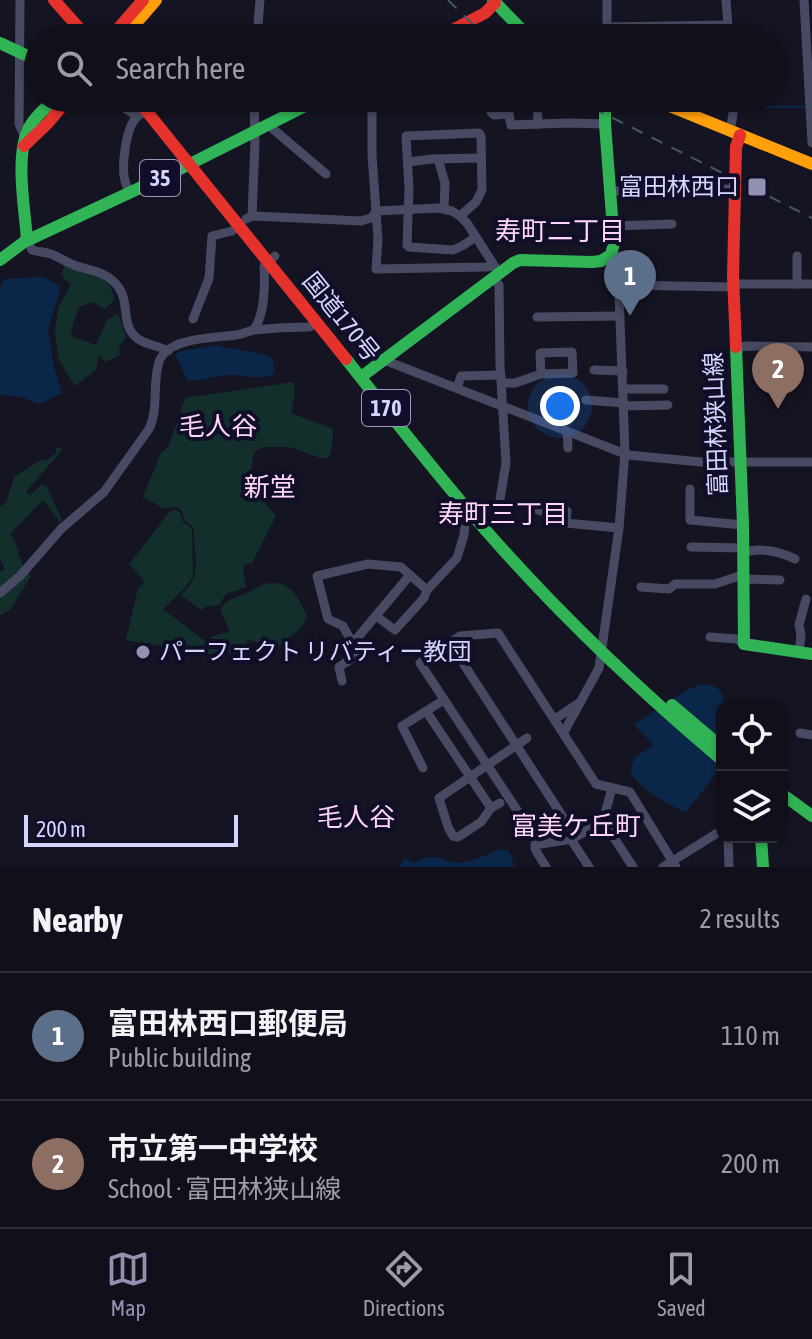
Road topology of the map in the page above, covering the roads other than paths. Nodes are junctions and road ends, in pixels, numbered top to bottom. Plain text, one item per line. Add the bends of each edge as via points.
1 (20, 0) edge
2 (54, 0) edge
3 (68, 0) edge
4 (156, 0) edge
5 (260, 0) edge
6 (607, 0) edge
7 (726, 0) edge
8 (804, 0) edge
9 (497, 1) edge
10 (141, 2) edge
11 (75, 24) edge
12 (89, 24) edge
13 (122, 24) edge
14 (135, 24) edge
15 (258, 24) edge
16 (476, 24) edge
17 (517, 24) edge
18 (607, 24) edge
19 (727, 24) edge
20 (0, 43) edge
21 (19, 52) junction
22 (24, 54) edge
23 (43, 112) edge
24 (57, 112) edge
25 (138, 112) edge
26 (160, 112) edge
27 (254, 112) edge
28 (294, 112) edge
29 (372, 112) edge
30 (491, 112) edge
31 (538, 112) edge
32 (605, 112) edge
33 (684, 112) edge
34 (733, 112) edge
35 (142, 114) junction
36 (509, 114) joint
37 (271, 124) junction
38 (538, 124) junction
39 (605, 124) junction
40 (255, 131) junction
41 (735, 133) junction
42 (812, 143) edge
43 (24, 146) junction
44 (481, 158) junction
45 (438, 159) junction
46 (194, 162) junction
47 (408, 162) junction
48 (812, 164) edge
49 (326, 174) dead end
50 (735, 189) junction
51 (610, 191) junction
52 (130, 192) junction
53 (444, 209) junction
54 (408, 210) junction
55 (377, 211) junction
56 (460, 216) junction
57 (245, 220) junction
58 (672, 224) dead end
59 (613, 226) junction
60 (476, 237) junction
61 (27, 240) junction
62 (797, 256) dead end
63 (609, 257) junction
64 (272, 259) junction
65 (0, 260) edge
66 (496, 272) junction
67 (797, 284) junction
68 (812, 284) edge
69 (619, 285) junction
70 (733, 287) junction
71 (620, 316) junction
72 (537, 317) dead end
73 (193, 319) dead end
74 (317, 323) junction
75 (253, 330) junction
76 (812, 347) edge
77 (736, 348) junction
78 (168, 351) junction
79 (384, 360) junction
80 (594, 370) dead end
81 (623, 371) junction
82 (365, 374) junction
83 (541, 374) dead end
84 (501, 379) junction
85 (457, 388) junction
86 (624, 389) junction
87 (664, 389) dead end
88 (586, 400) dead end
89 (624, 404) junction
90 (668, 405) dead end
91 (504, 406) junction
92 (567, 431) junction
93 (568, 448) dead end
94 (625, 453) junction
95 (740, 462) junction
96 (812, 462) edge
97 (690, 489) dead end
98 (500, 499) dead end
99 (538, 510) dead end
100 (476, 512) junction
101 (743, 525) junction
102 (619, 528) junction
103 (691, 547) dead end
104 (743, 550) junction
105 (795, 559) dead end
106 (410, 575) junction
107 (742, 577) junction
108 (780, 580) dead end
109 (641, 587) dead end
110 (427, 590) junction
111 (0, 593) edge
112 (806, 599) dead end
113 (808, 612) edge
114 (376, 616) junction
115 (710, 637) dead end
116 (353, 643) junction
117 (450, 643) junction
118 (744, 644) junction
119 (602, 648) junction
120 (806, 653) edge
121 (342, 681) dead end
122 (444, 700) junction
123 (582, 701) junction
124 (426, 711) junction
125 (555, 719) junction
126 (564, 732) junction
127 (800, 733) dead end
128 (812, 735) edge
129 (527, 738) dead end
130 (516, 746) junction
131 (716, 748) edge
132 (487, 765) junction
133 (423, 768) dead end
134 (470, 777) junction
135 (612, 788) junction
136 (788, 798) edge
137 (788, 810) edge
138 (812, 816) edge
139 (603, 821) junction
140 (812, 827) edge
141 (716, 834) edge
142 (572, 839) junction
143 (728, 843) edge
144 (761, 843) edge
145 (535, 845) junction
146 (670, 865) edge
147 (546, 867) edge
148 (589, 867) edge
149 (633, 867) edge
150 (729, 867) edge
151 (763, 867) edge

1 - 21 street
2 - 11 main road
3 - 12 main road
4 - 14 main road
5 - 15 street
6 - 18 street
7 - 19 street
8 - 42 street
9 - 16 main road
9 - 17 main road
10 - 13 main road
20 - 21 main road
21 - 22 main road
21 - 43 street
23 - 43 main road via 30,126
24 - 43 main road
25 - 35 street
26 - 46 main road, 国道170号 / 170
27 - 40 street
28 - 37 main road, 35
29 - 55 street
30 - 36 street
31 - 38 street
32 - 39 main road
33 - 41 main road
34 - 41 street
35 - 46 main road, 国道170号 / 170
35 - 52 street via 131,125 123,164
36 - 38 street via 511,125
37 - 40 main road, 35
37 - 49 street
38 - 39 street
39 - 51 main road
40 - 46 main road, 35
40 - 57 street
41 - 48 main road
41 - 50 main road, 富田林狭山線
43 - 61 main road
44 - 45 street
44 - 47 street via 477,132 412,135 405,139
44 - 56 street via 481,194
45 - 47 street
45 - 53 street via 445,183
46 - 52 main road, 35
46 - 57 main road, 国道170号 / 170
47 - 54 street
50 - 51 street
50 - 70 main road, 富田林狭山線
51 - 59 main road
52 - 61 main road, 35
53 - 54 street
53 - 56 street
54 - 55 street
54 - 60 street via 409,247 453,250
55 - 57 street via 361,221
55 - 66 street via 376,269 486,267
56 - 60 street
57 - 64 main road, 国道170号 / 170
57 - 73 street via 232,231 212,236 209,278
58 - 59 street
59 - 63 main road
60 - 66 street
61 - 65 main road, 35
61 - 78 street via 32,250 108,276 125,298 131,331
62 - 67 street
63 - 66 main road via 592,262 520,260
63 - 69 street via 618,268
64 - 74 main road, 国道170号 / 170
64 - 75 street via 264,266 259,324
64 - 82 main road, 国道170号 / 170
66 - 79 main road
66 - 84 street
67 - 68 street
67 - 70 street
69 - 70 street
69 - 71 street
70 - 77 main road, 富田林狭山線
71 - 72 street
71 - 81 street
74 - 75 street
74 - 82 main road, 国道170号 / 170
75 - 78 street via 191,341
76 - 77 street
77 - 95 main road, 富田林狭山線
78 - 111 street via 159,363 149,429 104,492
79 - 82 main road
79 - 85 street
80 - 81 street
81 - 86 street
82 - 100 main road, 国道170号 / 170
83 - 84 street via 515,383
84 - 85 street via 461,376
84 - 91 street
85 - 91 street
86 - 87 street
86 - 89 street
88 - 89 street
89 - 90 street
89 - 94 street
91 - 92 street
91 - 98 street via 506,463
92 - 93 street
92 - 94 street
94 - 95 street
94 - 102 street
95 - 96 street
95 - 101 main road, 富田林狭山線
97 - 101 street via 690,520
99 - 102 street via 567,511 566,523
100 - 110 street via 465,524 457,558
100 - 119 main road, 国道170号 / 170 via 544,596
101 - 104 main road, 富田林狭山線
102 - 119 street
103 - 104 street
104 - 105 street
104 - 107 main road, 富田林狭山線
106 - 110 street
106 - 114 street
106 - 116 street via 401,567 368,564 317,576 328,619 343,626
107 - 108 street
107 - 109 street via 669,589
107 - 118 main road, 富田林狭山線
110 - 114 street via 395,630
112 - 113 street
113 - 120 street via 799,625
114 - 116 street
115 - 118 street
116 - 121 street via 357,652 339,667
117 - 122 street via 420,663
117 - 125 street via 460,636 498,633
117 - 130 street
118 - 120 main road
119 - 123 street via 599,668
119 - 131 main road, 国道170号 / 170
122 - 124 street
122 - 132 street
123 - 125 street
123 - 126 street
124 - 133 street via 402,726
124 - 134 street
125 - 126 street
126 - 135 street via 596,784
127 - 128 street
129 - 130 street
130 - 132 street
130 - 142 street via 572,831
132 - 134 street
132 - 145 street
134 - 134 street via 439,798 453,836 472,829 495,805
135 - 139 street
135 - 146 street via 630,792
136 - 138 main road
137 - 140 main road
139 - 142 street
139 - 149 street
141 - 146 street
142 - 145 street
142 - 148 street
143 - 150 street
144 - 151 main road
145 - 147 street

